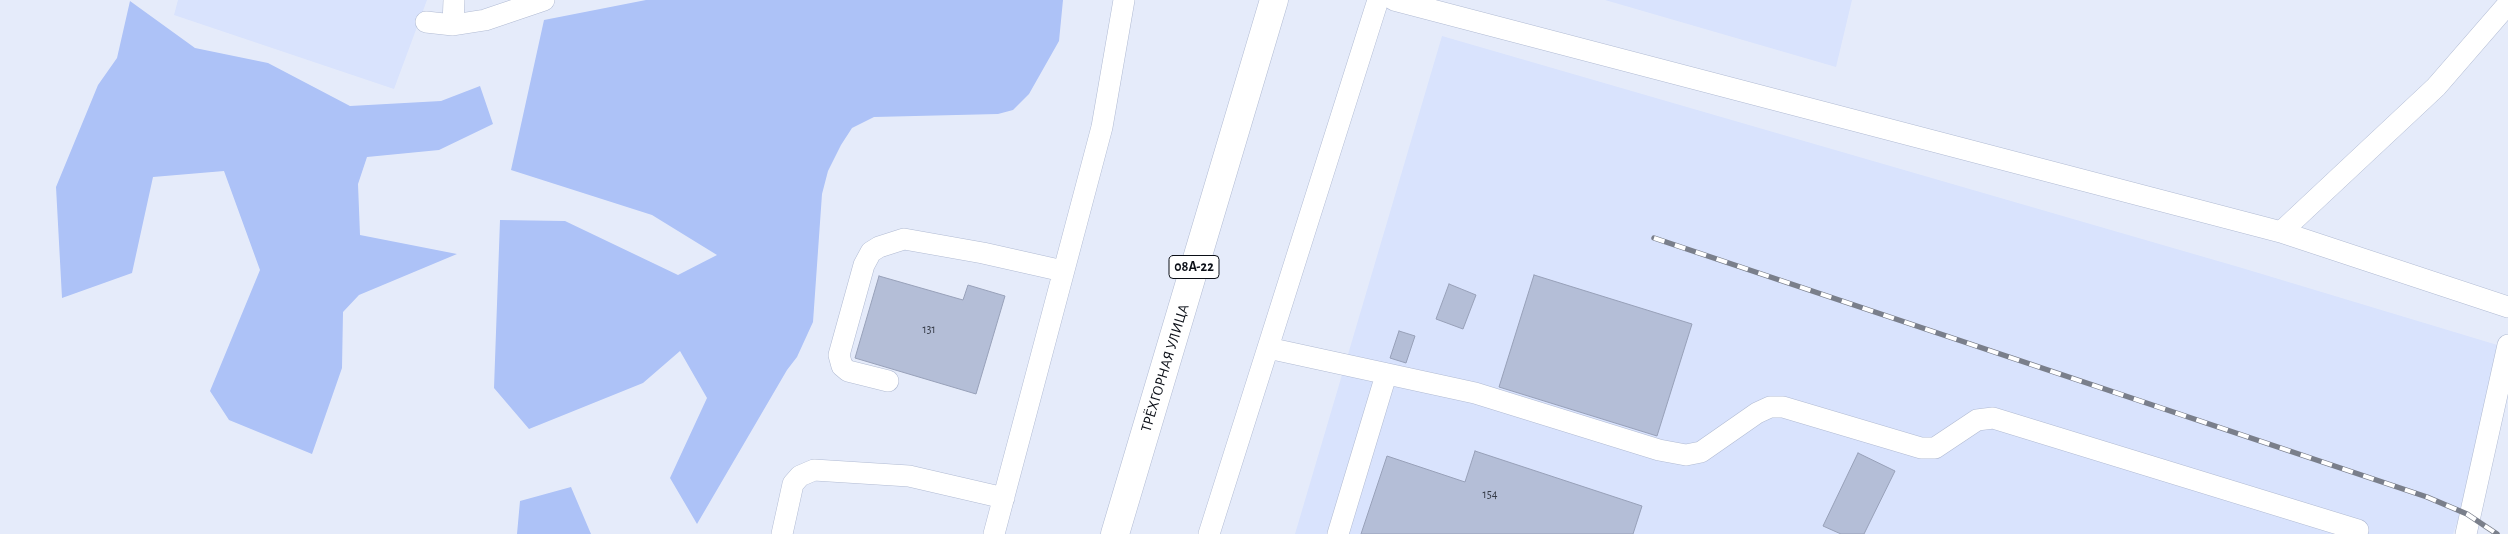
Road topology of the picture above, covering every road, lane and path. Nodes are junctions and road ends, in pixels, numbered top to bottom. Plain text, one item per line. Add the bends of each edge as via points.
1 (454, 0) edge
2 (544, 0) edge
3 (1124, 0) edge
4 (1274, 0) edge
5 (1378, 0) edge
6 (1394, 0) edge
7 (2508, 4) edge
8 (426, 22) dead end
9 (453, 25) junction
10 (2281, 232) junction
11 (1063, 270) junction
12 (2508, 307) edge
13 (2508, 345) edge
14 (1268, 348) junction
15 (1386, 375) junction
16 (888, 381) dead end
17 (1004, 498) junction
18 (2358, 530) dead end
19 (782, 534) edge
20 (994, 534) edge
21 (1115, 534) edge
22 (1209, 534) edge
23 (1338, 534) edge
24 (2466, 534) edge

1 - 9 lane
2 - 9 lane via 485,20
3 - 11 lane via 1102,127
4 - 21 highway, ТРЁХГОРНАЯ УЛИЦА / 08А-22
5 - 14 lane
6 - 10 lane
7 - 10 lane via 2436,87
8 - 9 lane
10 - 12 lane
11 - 16 lane via 904,239 871,252 864,265 839,355 842,366 848,371
11 - 17 lane
13 - 24 lane
14 - 15 lane
14 - 22 lane
15 - 18 lane via 1475,393 1659,450 1686,455 1701,452 1770,407 1784,407 1921,448 1935,448 1977,420 1993,418
15 - 23 lane
17 - 19 lane via 909,476 814,470 800,476 793,484
17 - 20 lane

